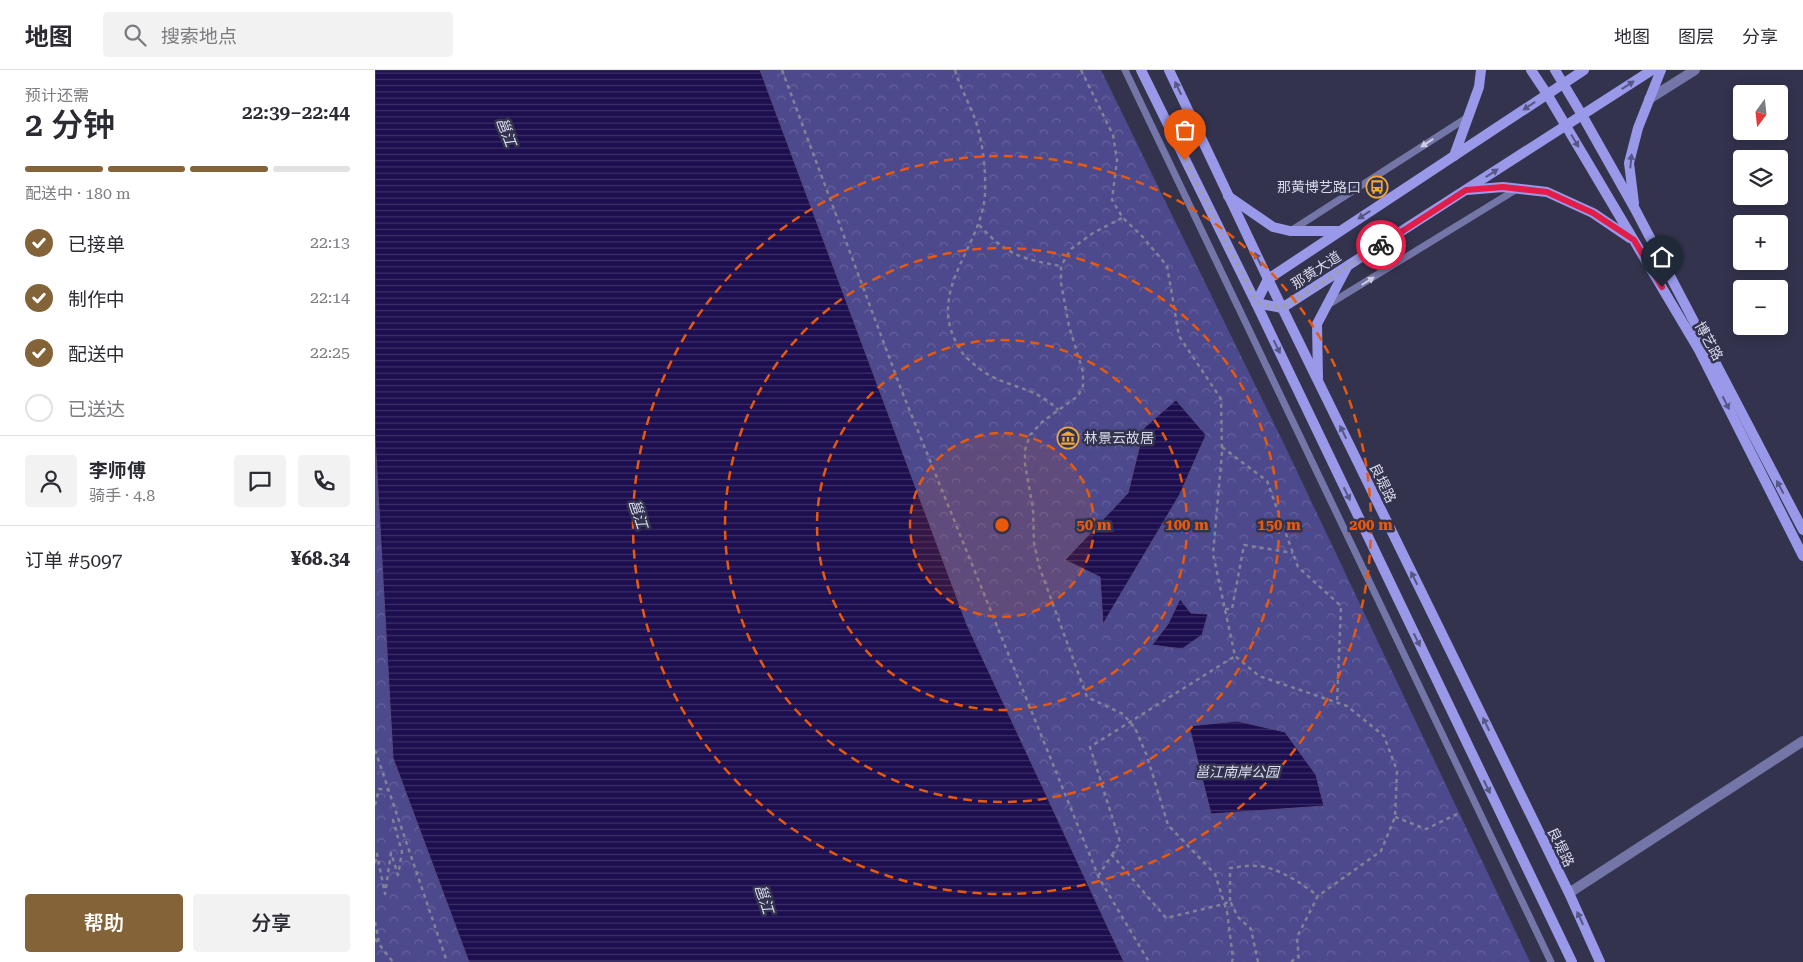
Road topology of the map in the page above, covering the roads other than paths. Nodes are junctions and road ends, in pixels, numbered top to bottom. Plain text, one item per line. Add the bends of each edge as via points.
1 (1125, 70) edge
2 (1141, 70) edge
3 (1169, 70) edge
4 (1481, 70) edge
5 (1531, 70) edge
6 (1555, 70) edge
7 (1584, 70) edge
8 (1652, 70) edge
9 (1661, 70) edge
10 (1695, 70) edge
11 (1563, 84) junction
12 (1547, 94) junction
13 (1649, 99) junction
14 (1582, 115) junction
15 (1468, 117) junction
16 (1566, 126) junction
17 (1454, 156) junction
18 (1517, 189) junction
19 (1466, 190) junction
20 (1228, 196) junction
21 (1635, 209) junction
22 (1290, 231) junction
23 (1340, 231) junction
24 (1634, 240) junction
25 (1348, 266) junction
26 (1268, 279) junction
27 (1257, 303) junction
28 (1326, 307) junction
29 (1282, 308) junction
30 (1318, 381) junction
31 (1803, 530) edge
32 (1803, 556) edge
33 (1803, 741) edge
34 (1569, 893) junction
35 (1551, 962) edge
36 (1572, 962) edge
37 (1600, 962) edge

1 - 35 lane
2 - 27 main road
20 -> 3 main road, 良堤路
4 - 15 main road via 1479,87
5 - 12 main road, 博艺路
6 - 11 main road, 博艺路
7 - 11 main road, 那黄大道
14 -> 8 main road, 那黄大道
9 - 13 main road
10 - 13 street
11 - 12 main road, 那黄大道
11 - 14 main road, 博艺路
12 - 16 main road, 博艺路
12 -> 17 main road, 那黄大道
21 -> 13 main road via 1629,163
14 - 16 main road, 那黄大道
14 - 21 main road, 博艺路
15 - 17 main road
15 -> 22 lane
19 -> 16 main road, 那黄大道
16 -> 24 main road, 博艺路
17 -> 23 main road, 那黄大道
18 - 19 main road
18 - 24 main road via 1547,192 1593,213
28 -> 18 lane
19 - 25 main road, 那黄大道
20 - 22 main road via 1273,227
26 -> 20 main road, 良堤路
31 -> 21 main road, 博艺路
22 - 23 main road
23 - 26 main road, 那黄大道
24 -> 32 main road, 博艺路 via 1699,350
25 - 28 main road
25 - 29 main road, 那黄大道
26 - 27 main road, 那黄大道
26 - 29 main road, 良堤路
27 - 29 main road
27 -> 36 main road
28 - 30 main road via 1317,324
29 - 30 main road, 良堤路
34 -> 30 main road, 良堤路
33 - 34 street
37 -> 34 main road, 良堤路

